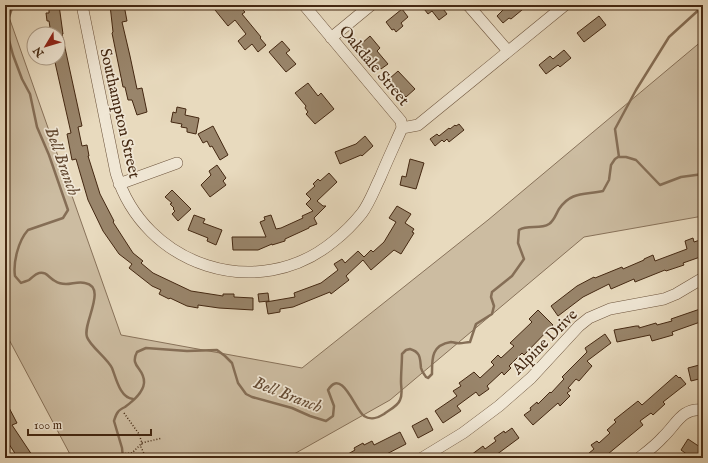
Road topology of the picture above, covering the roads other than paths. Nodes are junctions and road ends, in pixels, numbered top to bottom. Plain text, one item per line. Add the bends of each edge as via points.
1 (82, 5) edge
2 (304, 5) edge
3 (371, 5) edge
4 (468, 5) edge
5 (565, 5) edge
6 (331, 38) junction
7 (508, 51) junction
8 (402, 128) junction
9 (177, 163) dead end
10 (119, 184) junction
11 (703, 278) edge
12 (703, 410) edge
13 (422, 458) edge
14 (640, 458) edge

1 - 10 street, Southampton Street
2 - 6 street, Oakdale Street
3 - 6 street
4 - 7 street
5 - 7 street
6 - 8 street, Oakdale Street via 401,121
7 - 8 street via 418,125
8 - 10 street, Southampton Street via 369,201 354,222 317,253 297,263 276,269 230,271 205,265 185,256 145,226
9 - 10 street
11 - 13 street, Alpine Drive via 664,299 610,309 589,318 531,378 499,406 463,433
12 - 14 street via 694,410 677,420 665,436

